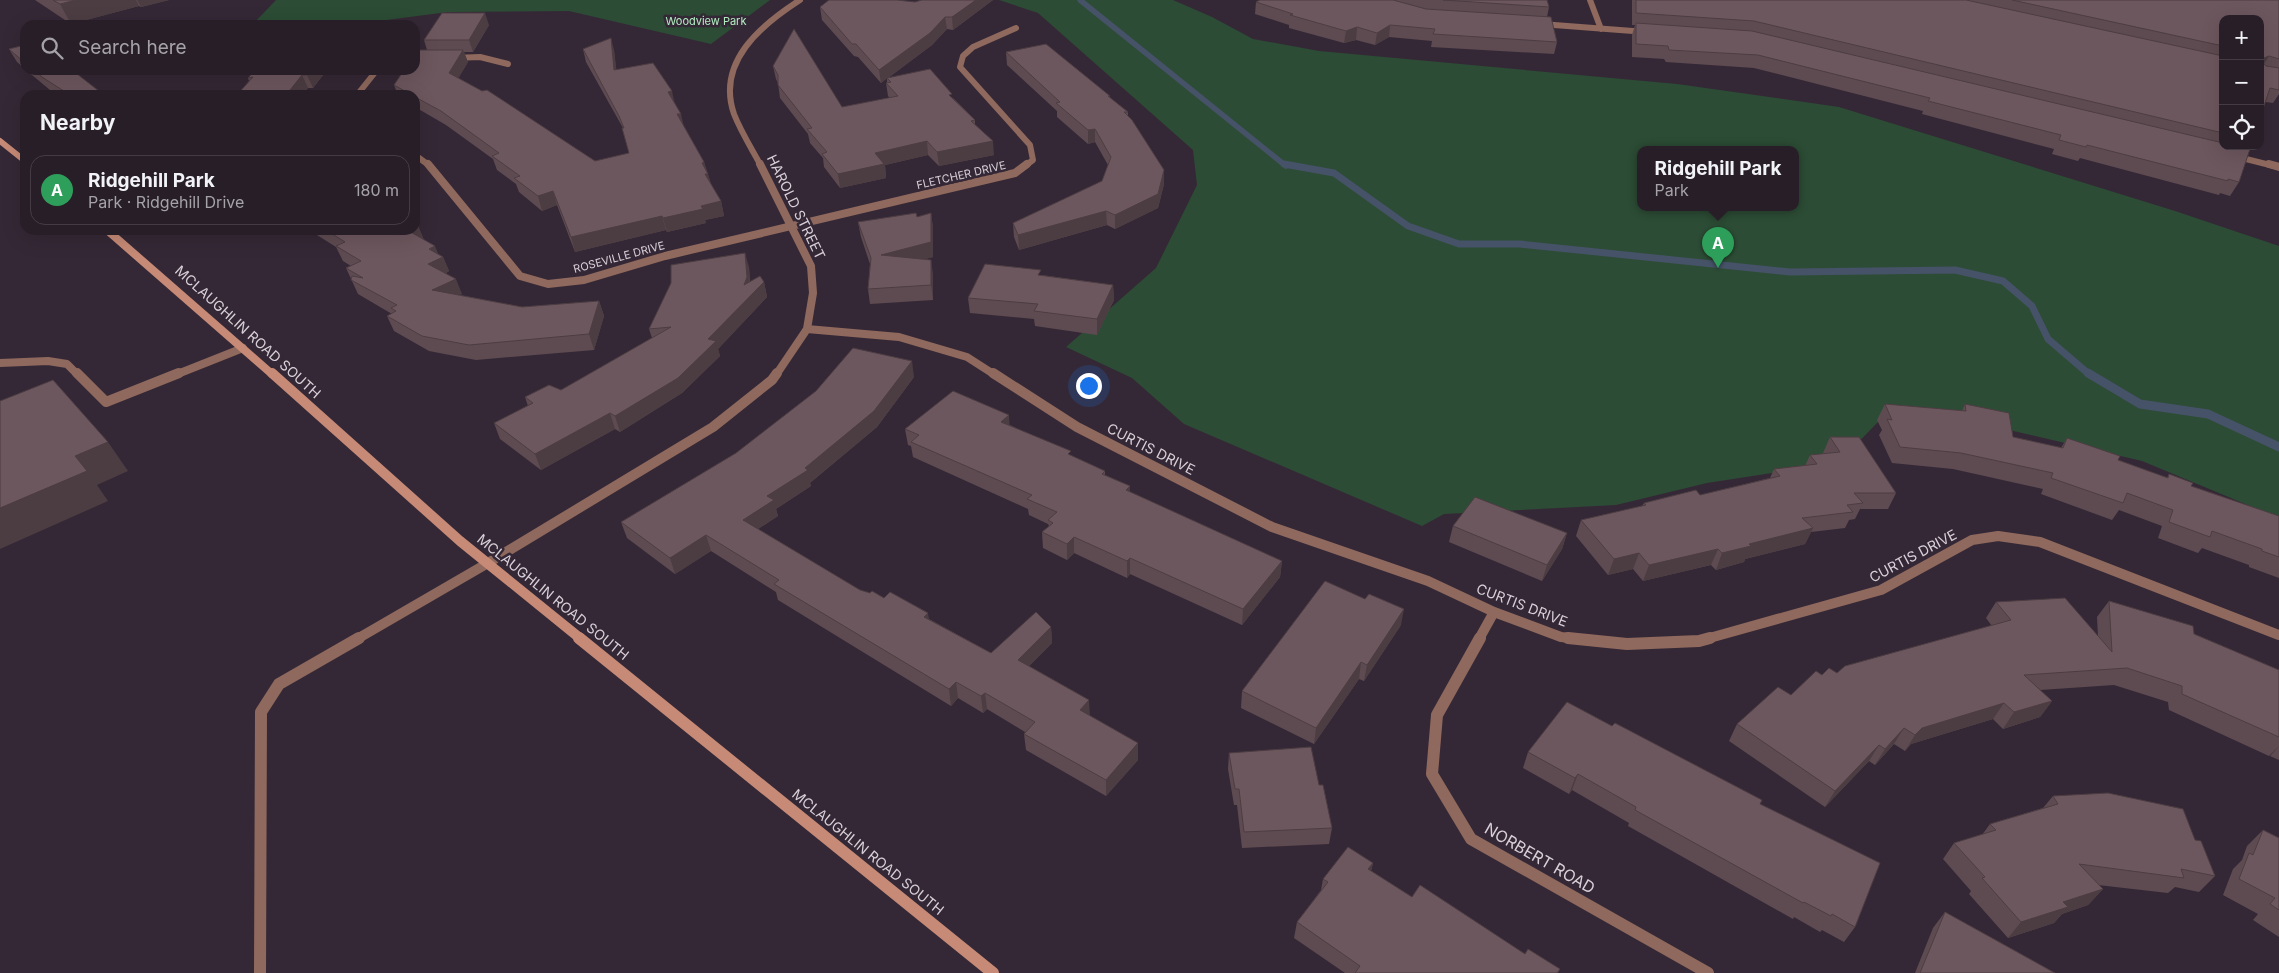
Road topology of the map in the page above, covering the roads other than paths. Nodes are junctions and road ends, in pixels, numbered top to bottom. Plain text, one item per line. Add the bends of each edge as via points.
1 (800, 0) edge
2 (1590, 0) edge
3 (1532, 24) edge
4 (1016, 28) dead end
5 (1601, 29) junction
6 (1650, 32) edge
7 (443, 58) edge
8 (508, 64) dead end
9 (373, 75) edge
10 (362, 90) edge
11 (0, 141) edge
12 (2231, 156) edge
13 (20, 157) edge
14 (420, 158) edge
15 (2279, 167) edge
16 (792, 227) junction
17 (113, 235) edge
18 (807, 329) junction
19 (243, 348) junction
20 (0, 363) edge
21 (488, 563) junction
22 (1494, 612) junction
23 (2279, 635) edge
24 (260, 973) edge
25 (993, 973) edge
26 (1708, 973) edge

1 - 16 street, HAROLD STREET via 777,16 742,50 730,80 734,113
2 - 5 street
3 - 5 street
4 - 16 street, FLETCHER DRIVE via 973,47 963,56 960,67 1030,145 1032,160 1014,173
5 - 6 street
7 - 8 street via 480,57
9 - 10 street
11 - 13 main road
12 - 15 street
14 - 16 street, ROSEVILLE DRIVE via 429,164 520,276 548,284 584,280 665,256
16 - 18 street, HAROLD STREET via 811,266 814,293
17 - 19 main road, MCLAUGHLIN ROAD SOUTH
18 - 21 street, HAROLD STREET via 772,380 713,428
18 - 22 street, CURTIS DRIVE via 899,338 967,356 1077,426 1272,527 1428,582
19 - 20 street via 106,402 67,364 48,360
19 - 21 main road, MCLAUGHLIN ROAD SOUTH
21 - 24 street, HAROLD STREET via 279,684 266,702 261,712
21 - 25 main road, MCLAUGHLIN ROAD SOUTH
22 - 23 street, CURTIS DRIVE via 1561,637 1627,644 1699,641 1882,590 1972,540 1998,536 2040,542
22 - 26 street, NORBERT ROAD via 1437,715 1432,774 1470,839

